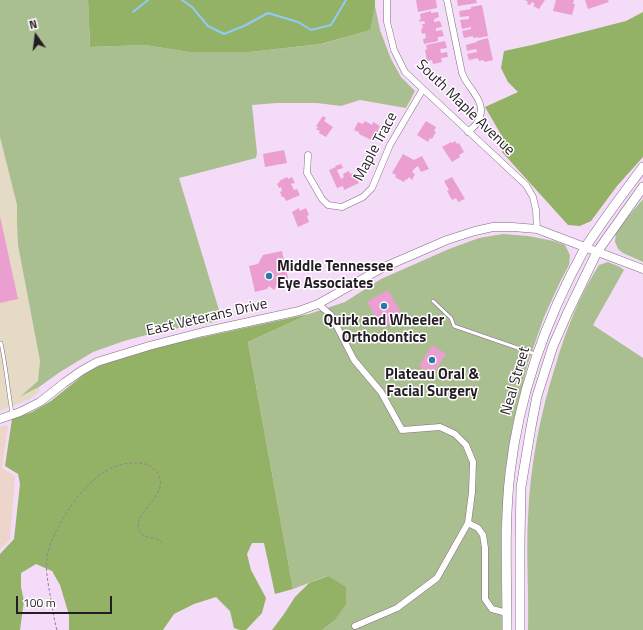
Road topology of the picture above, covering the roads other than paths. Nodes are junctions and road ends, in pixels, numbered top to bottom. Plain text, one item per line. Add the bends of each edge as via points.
1 (387, 0) edge
2 (447, 0) edge
3 (423, 89) junction
4 (468, 132) junction
5 (308, 155) dead end
6 (643, 167) edge
7 (643, 187) edge
8 (537, 229) junction
9 (585, 247) junction
10 (597, 252) junction
11 (643, 269) edge
12 (433, 301) dead end
13 (318, 304) junction
14 (1, 343) dead end
15 (538, 354) junction
16 (12, 415) junction
17 (0, 419) edge
18 (468, 523) junction
19 (507, 613) junction
20 (355, 626) dead end
21 (507, 630) edge
22 (520, 630) edge

1 - 3 street, South Maple Avenue via 387,22 394,50 405,72
2 - 4 street via 462,72 479,99 481,107 477,123
3 - 4 street, South Maple Avenue
3 - 5 street, Maple Trace via 390,145 372,188 363,197 342,207 328,205 307,173
4 - 8 street, South Maple Avenue via 526,185 533,197
6 - 9 main road, Neal Street
7 - 10 main road, Neal Street
8 - 9 street, East Veterans Drive
8 - 13 street, East Veterans Drive via 513,226 475,230 382,268
9 - 10 street
9 - 15 main road, Neal Street via 560,298
10 - 11 street
10 - 22 main road, Neal Street via 553,346 530,427 520,507
12 - 15 lane via 451,318 454,326
13 - 16 street, East Veterans Drive via 299,311 149,346 98,362 81,371 40,402
13 - 18 street via 331,315 354,360 381,392 402,430 440,427 455,434 466,445 473,462
14 - 16 lane
15 - 19 main road, Neal Street via 524,400 510,473
16 - 17 street, East Veterans Drive
18 - 19 street via 478,528 483,536 485,600 492,609
18 - 20 street via 437,578 397,608
19 - 21 main road, Neal Street

